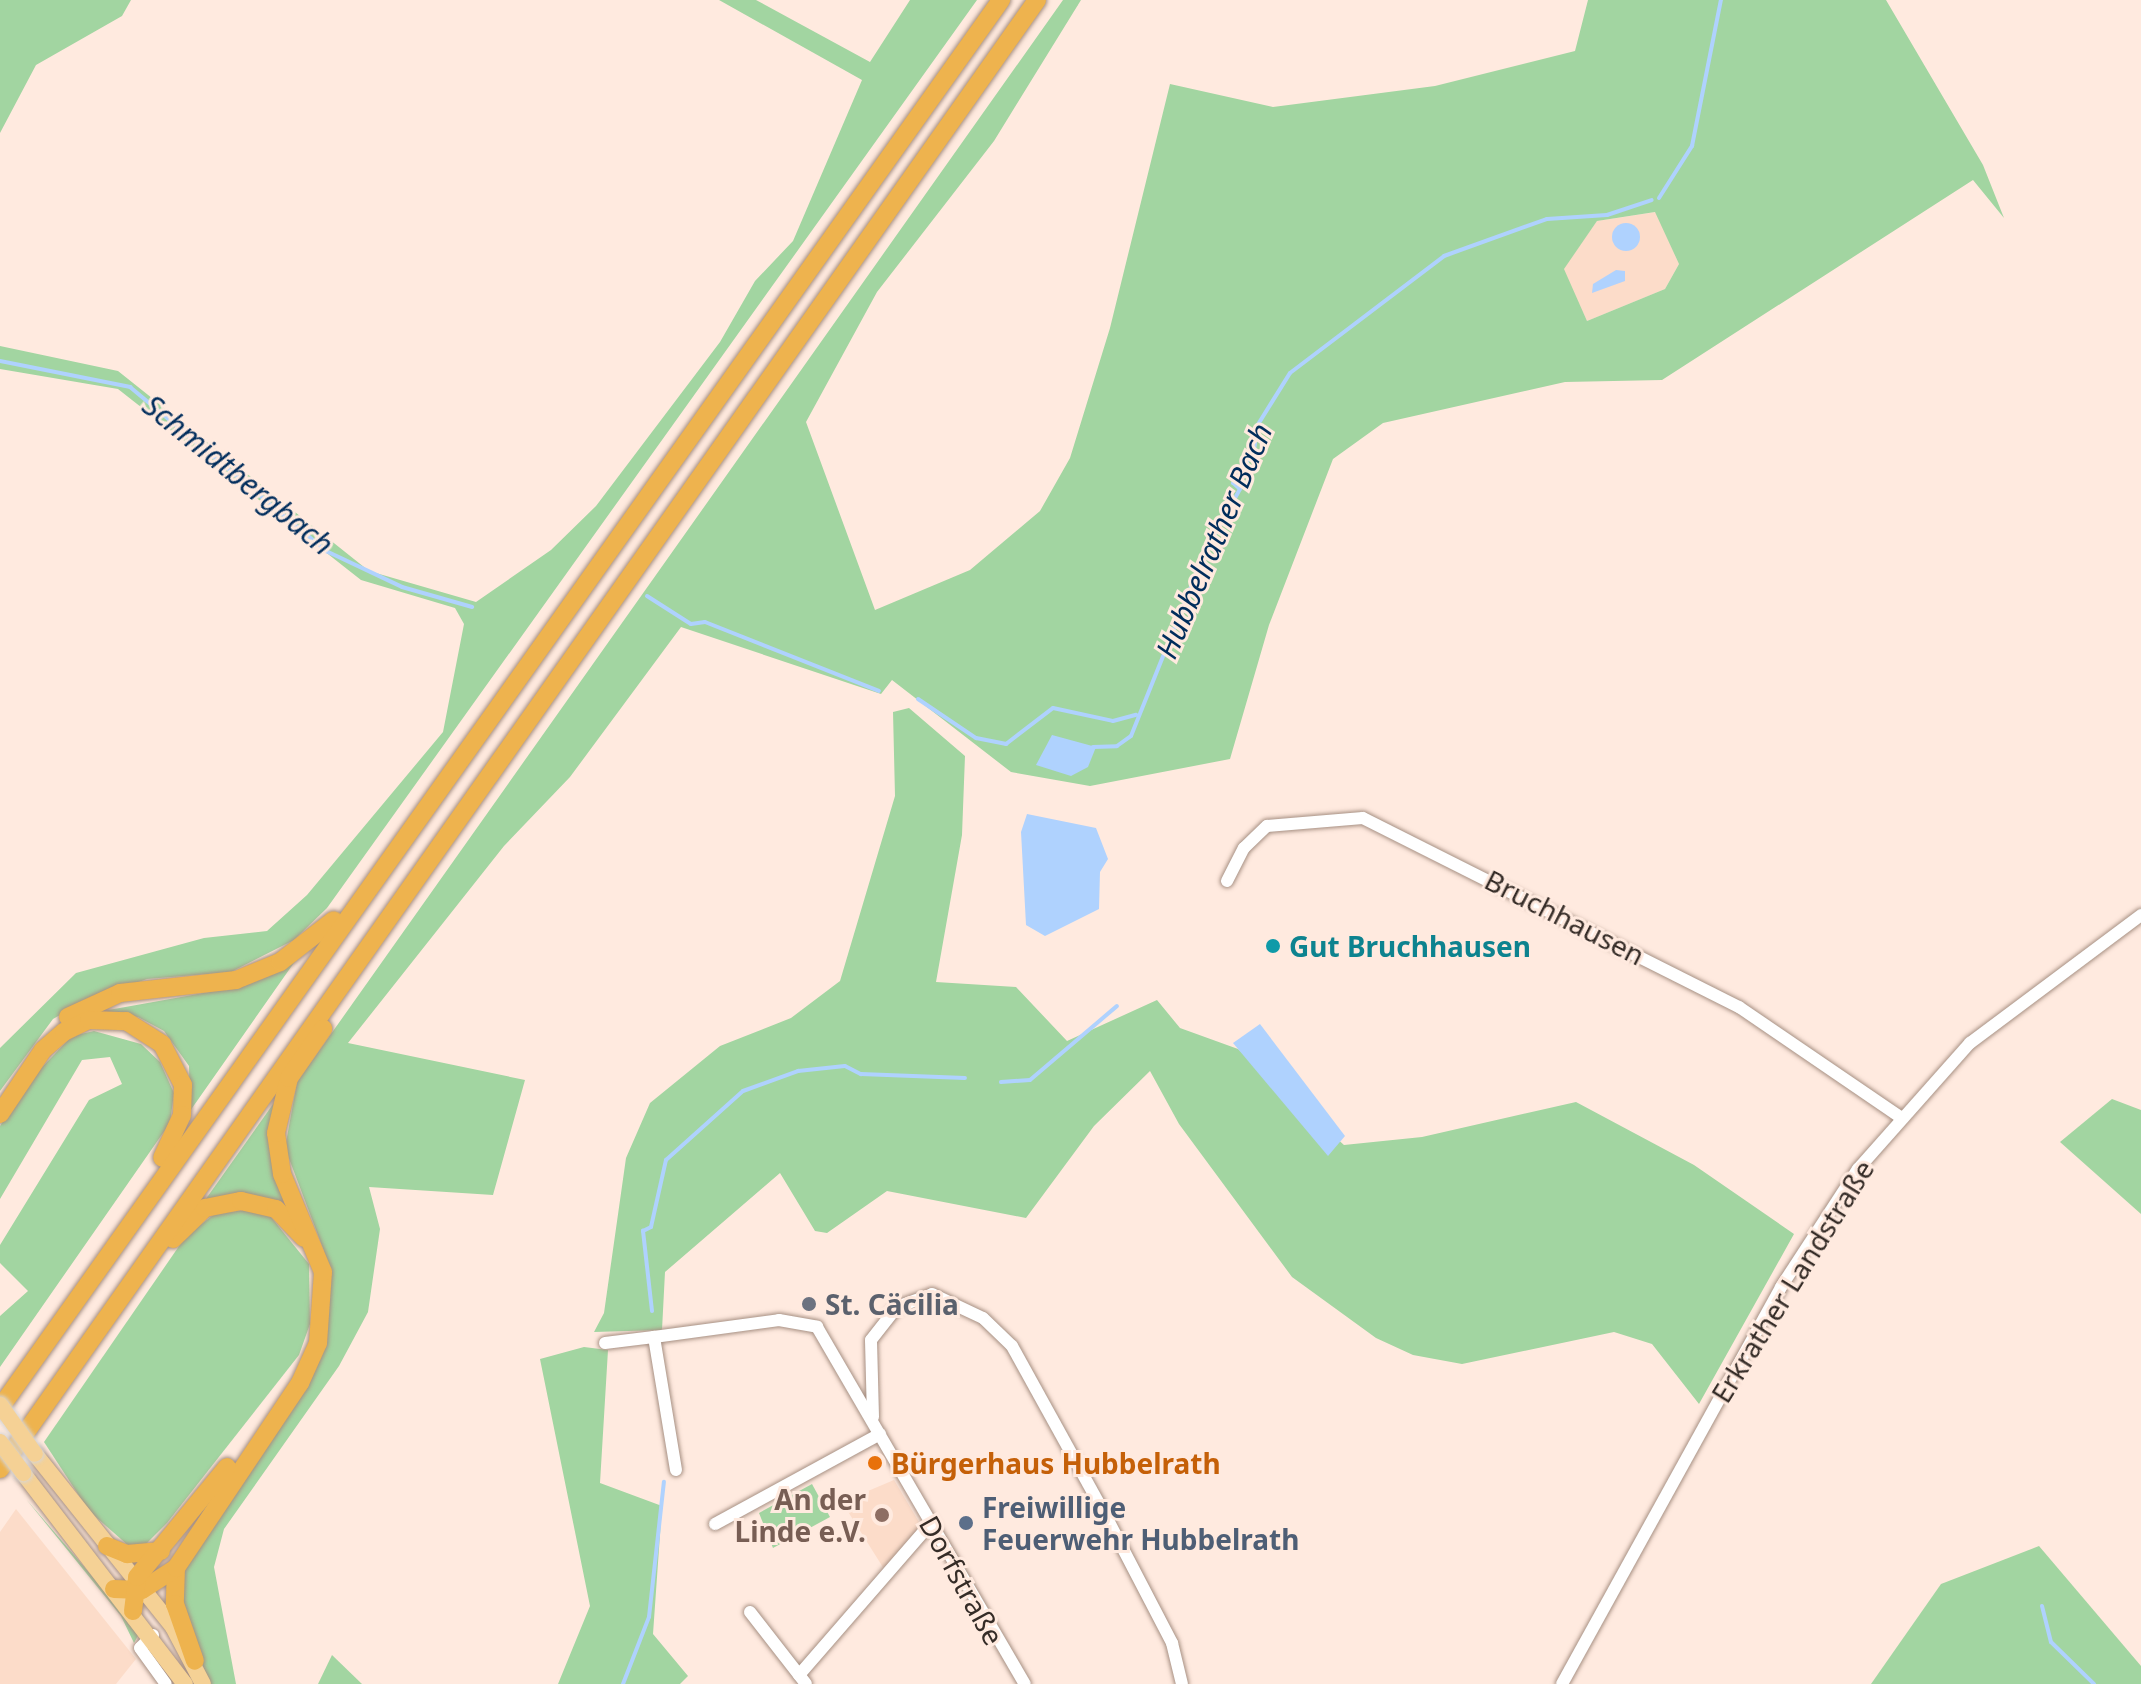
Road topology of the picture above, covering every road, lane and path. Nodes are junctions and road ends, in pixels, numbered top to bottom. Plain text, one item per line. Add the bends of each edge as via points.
1 (1001, 0) edge
2 (1037, 0) edge
3 (1227, 881) dead end
4 (352, 905) junction
5 (2141, 915) edge
6 (344, 977) junction
7 (0, 1101) edge
8 (0, 1114) edge
9 (1899, 1116) junction
10 (117, 1239) junction
11 (143, 1262) junction
12 (654, 1337) junction
13 (605, 1343) dead end
14 (0, 1406) edge
15 (877, 1429) junction
16 (0, 1442) edge
17 (0, 1469) edge
18 (676, 1470) dead end
19 (931, 1523) junction
20 (715, 1524) dead end
21 (107, 1546) junction
22 (161, 1551) junction
23 (176, 1568) junction
24 (131, 1593) junction
25 (750, 1612) dead end
26 (153, 1635) junction
27 (191, 1656) junction
28 (802, 1679) edge
29 (166, 1684) edge
30 (185, 1684) edge
31 (203, 1684) edge
32 (1025, 1684) edge
33 (1182, 1684) edge
34 (1562, 1684) edge

1 - 4 highway
2 - 6 highway
3 - 9 street, Bruchhausen via 1244,848 1267,826 1363,818 1739,1007
4 - 7 highway via 280,962 236,980 120,993 58,1022
4 - 10 highway
5 - 9 street, Erkrather Landstraße via 2000,1017
6 - 11 highway
6 - 23 highway via 342,1001 289,1078 276,1133 282,1174 321,1264 318,1343 300,1383
8 - 10 highway via 43,1050 77,1025 126,1021 162,1044 183,1085 182,1115
9 - 34 street, Erkrather Landstraße via 1781,1287
10 - 14 highway
11 - 17 highway
11 - 22 highway via 205,1208 261,1203 299,1229 318,1294 308,1347 287,1387
12 - 13 street, Dorfstraße
12 - 15 street, Dorfstraße via 809,1322 824,1333
12 - 18 street
14 - 21 main road, bridge
15 - 19 street, Dorfstraße
15 - 20 street
15 - 33 street via 868,1363 885,1318 932,1294 983,1318 1012,1346 1108,1520 1172,1643
16 - 24 main road, bridge
19 - 28 street
19 - 32 street, Dorfstraße
21 - 22 highway via 127,1554
21 - 24 main road
22 - 24 highway
23 - 24 highway
23 - 27 highway via 175,1604
24 - 26 main road
24 - 27 main road
25 - 28 street
26 - 27 main road via 166,1634
26 - 29 street via 140,1648
26 - 30 main road
27 - 31 main road

